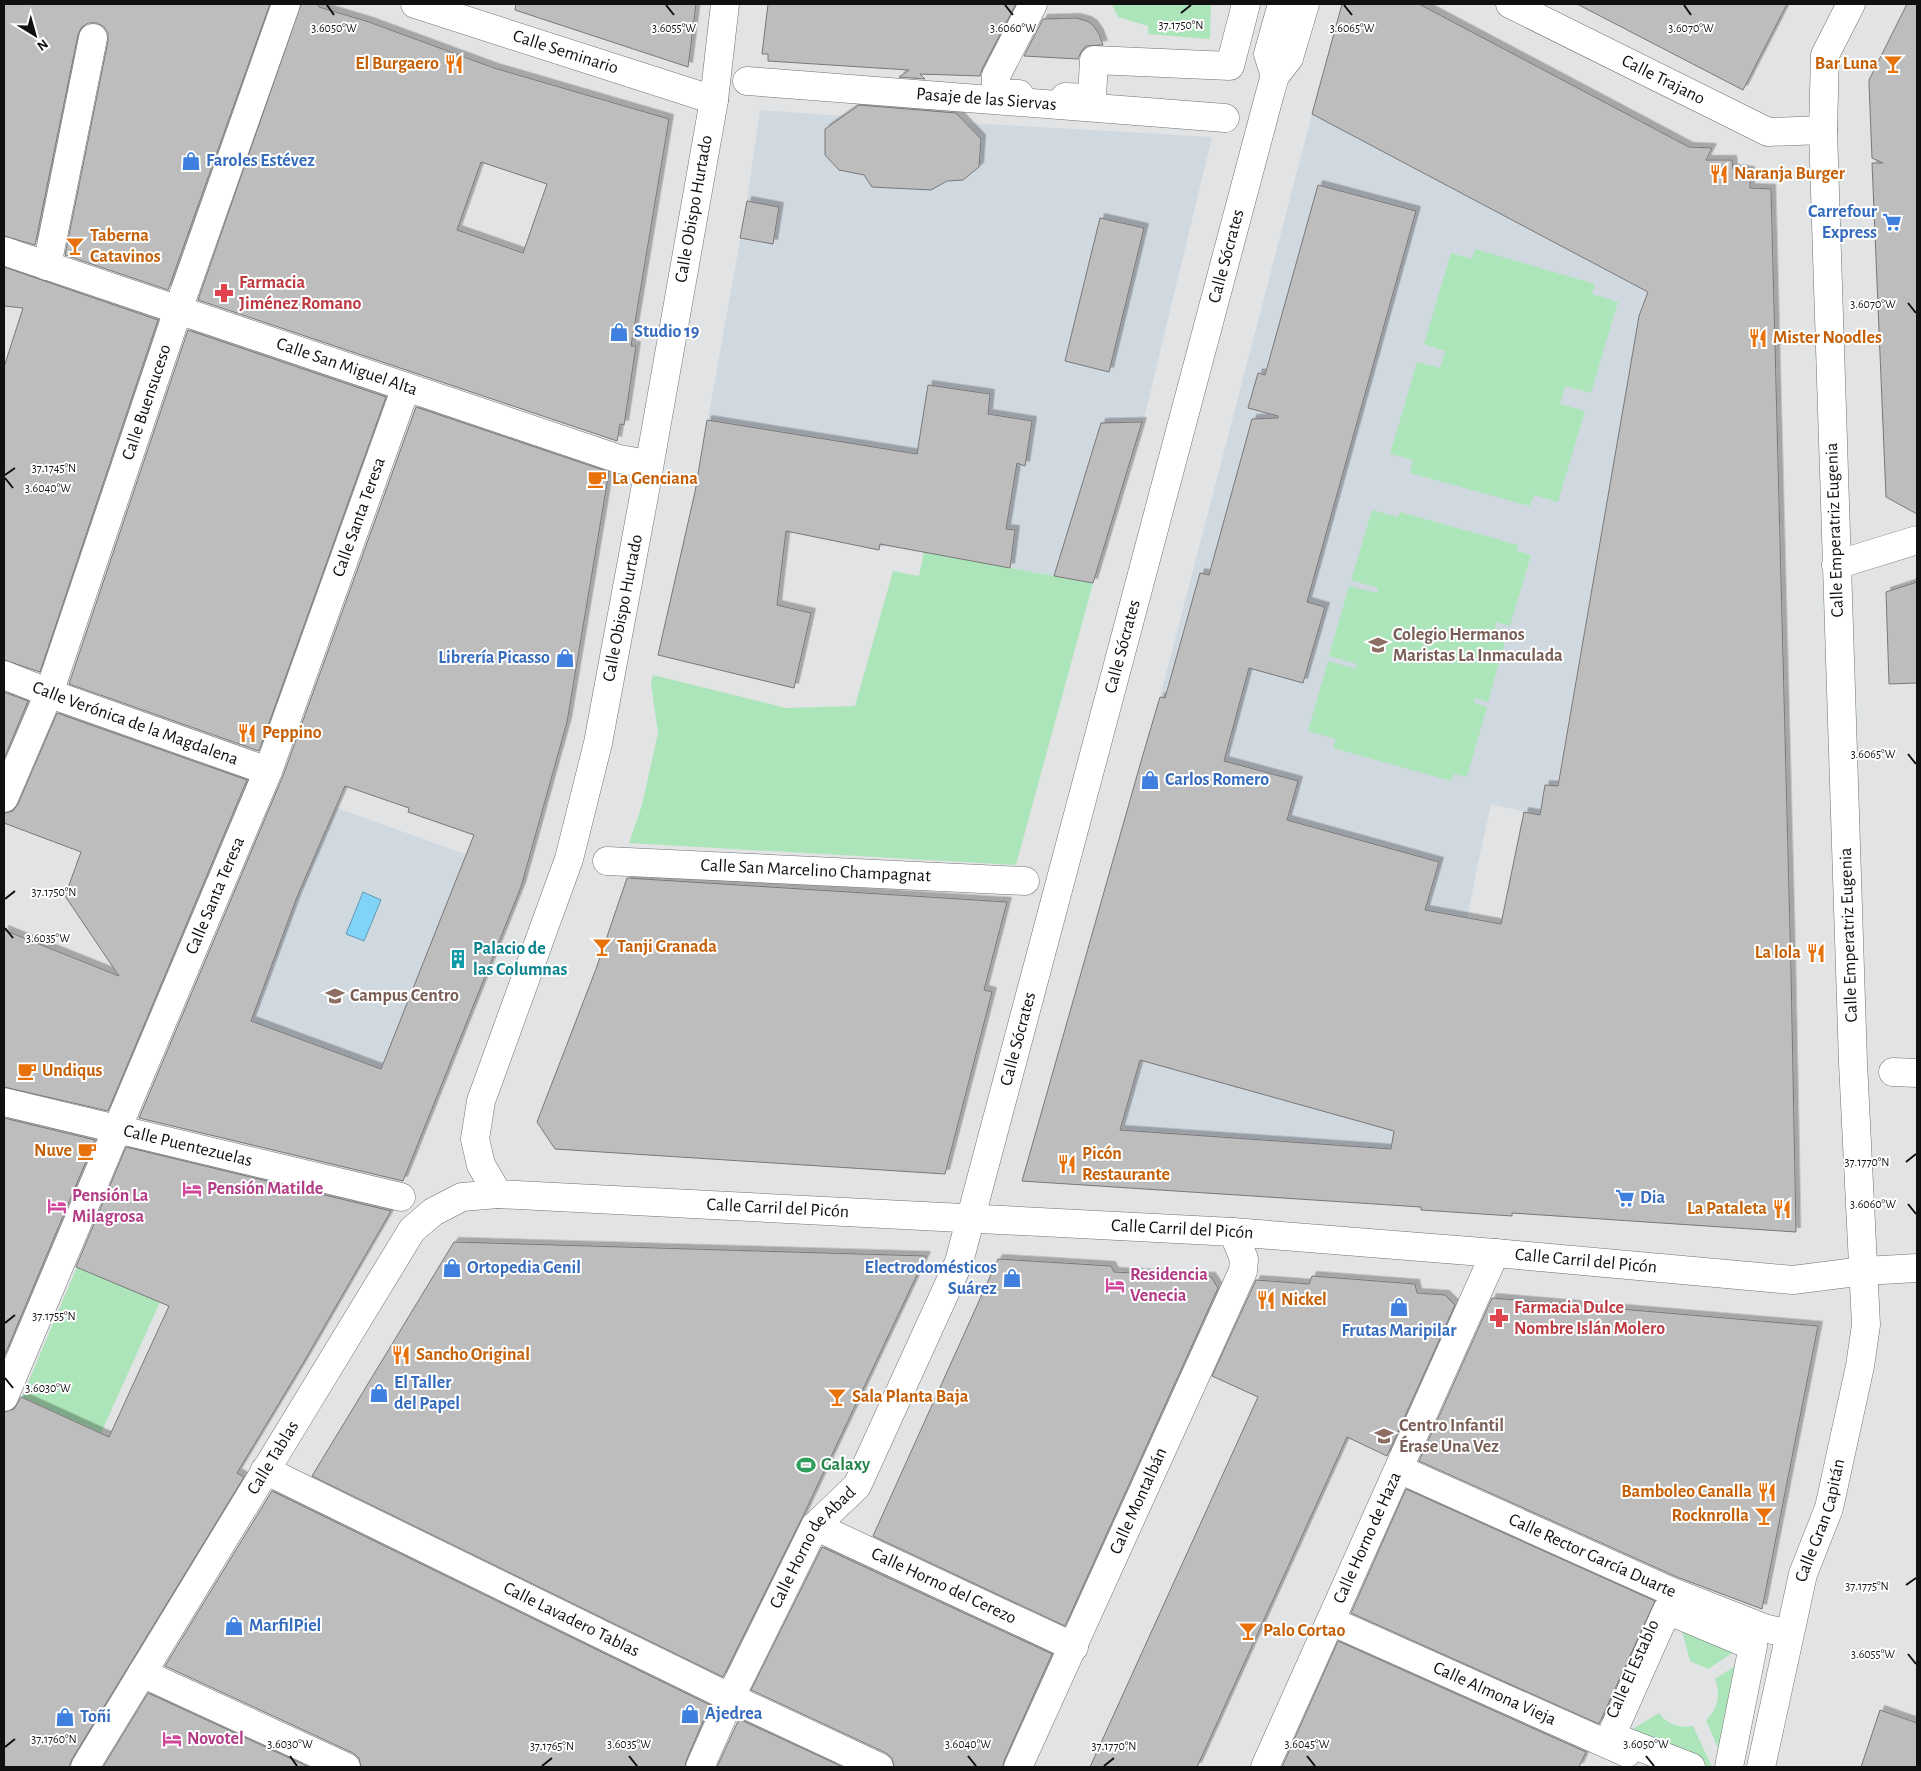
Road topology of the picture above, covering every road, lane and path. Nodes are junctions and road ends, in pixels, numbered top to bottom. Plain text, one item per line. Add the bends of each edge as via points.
1 (286, 4) edge
2 (415, 4) edge
3 (725, 4) edge
4 (1033, 4) edge
5 (1043, 4) edge
6 (1246, 4) edge
7 (1282, 4) edge
8 (1305, 4) edge
9 (1510, 4) edge
10 (1851, 4) edge
11 (92, 38) dead end
12 (1275, 76) junction
13 (747, 81) dead end
14 (997, 96) junction
15 (714, 100) junction
16 (1225, 118) dead end
17 (1823, 130) junction
18 (4, 251) edge
19 (47, 266) junction
20 (178, 310) junction
21 (406, 387) junction
22 (649, 464) junction
23 (1917, 540) edge
24 (1836, 565) junction
25 (4, 675) edge
26 (49, 693) junction
27 (268, 770) junction
28 (4, 798) edge
29 (607, 861) dead end
30 (1025, 881) dead end
31 (4, 1102) edge
32 (117, 1129) junction
33 (498, 1194) junction
34 (401, 1197) dead end
35 (970, 1218) junction
36 (1233, 1232) junction
37 (1495, 1253) junction
38 (1917, 1268) edge
39 (1864, 1271) junction
40 (4, 1397) edge
41 (1400, 1469) junction
42 (265, 1470) junction
43 (815, 1526) junction
44 (1664, 1601) dead end
45 (1331, 1622) junction
46 (1789, 1634) junction
47 (1074, 1646) junction
48 (142, 1673) junction
49 (731, 1697) junction
50 (1602, 1737) dead end
51 (85, 1767) edge
52 (346, 1767) edge
53 (700, 1767) edge
54 (879, 1767) edge
55 (1018, 1767) edge
56 (1265, 1767) edge
57 (1658, 1767) edge
58 (1690, 1767) edge
59 (1729, 1767) edge
60 (1760, 1767) edge

1 - 20 street, Calle Buensuceso
2 - 15 street, Calle Seminario
3 - 15 street, Calle Obispo Hurtado
4 - 14 street via 996,76
5 - 14 street
6 - 14 street via 1230,66 1094,60 1092,98
7 - 12 street via 1268,54
8 - 12 street, Calle Sócrates via 1289,58
9 - 17 street, Calle Trajano via 1768,132
10 - 17 street, Calle Emperatriz Eugenia via 1825,55
11 - 19 street
12 - 35 street, Calle Sócrates
13 - 14 street, Pasaje de las Siervas
14 - 16 street, Pasaje de las Siervas
15 - 22 street, Calle Obispo Hurtado
17 - 24 street, Calle Emperatriz Eugenia
18 - 19 street, Calle San Miguel Alta
19 - 20 street, Calle San Miguel Alta
20 - 21 street, Calle San Miguel Alta
20 - 26 street, Calle Buensuceso
21 - 22 street, Calle San Miguel Alta via 618,459
21 - 27 street, Calle Santa Teresa
22 - 33 street, Calle Obispo Hurtado via 598,743 569,859 481,1101 475,1139 481,1165
23 - 24 street
24 - 39 street, Calle Emperatriz Eugenia via 1853,1063
25 - 26 street, Calle Verónica de la Magdalena
26 - 27 street, Calle Verónica de la Magdalena
26 - 28 street, Calle Buensuceso
27 - 32 street, Calle Santa Teresa
29 - 30 street, Calle San Marcelino Champagnat
31 - 32 street, Calle Puentezuelas
32 - 34 street, Calle Puentezuelas
32 - 40 street, Calle Santa Teresa
33 - 35 street, Calle Carril del Picón
33 - 42 street, Calle Tablas via 462,1197 433,1212 412,1230
35 - 36 street, Calle Carril del Picón
35 - 43 street, Calle Horno de Abad via 959,1262 857,1486
36 - 37 street, Calle Carril del Picón
36 - 47 street, Calle Montalbán via 1244,1259 1243,1271
37 - 39 street, Calle Carril del Picón via 1793,1280
37 - 41 street, Calle Horno de Haza
38 - 39 street, Calle Carril del Picón
39 - 46 street, Calle Gran Capitán via 1866,1325 1860,1366 1829,1508 1803,1574
41 - 45 street, Calle Horno de Haza
41 - 46 street, Calle Rector García Duarte via 1670,1591 1764,1628
42 - 48 street, Calle Tablas
42 - 49 street, Calle Lavadero Tablas
43 - 47 street, Calle Horno del Cerezo
43 - 49 street, Calle Horno de Abad
44 - 50 street, Calle El Establo
45 - 56 street, Calle Horno de Haza
45 - 57 street, Calle Almona Vieja
46 - 60 street, Calle Gran Capitán
47 - 55 street, Calle Montalbán
48 - 51 street, Calle Tablas
48 - 52 street
49 - 53 street, Calle Horno de Abad
49 - 54 street, Calle Lavadero Tablas
58 - 59 street via 1611,1736 1667,1610 1753,1646

